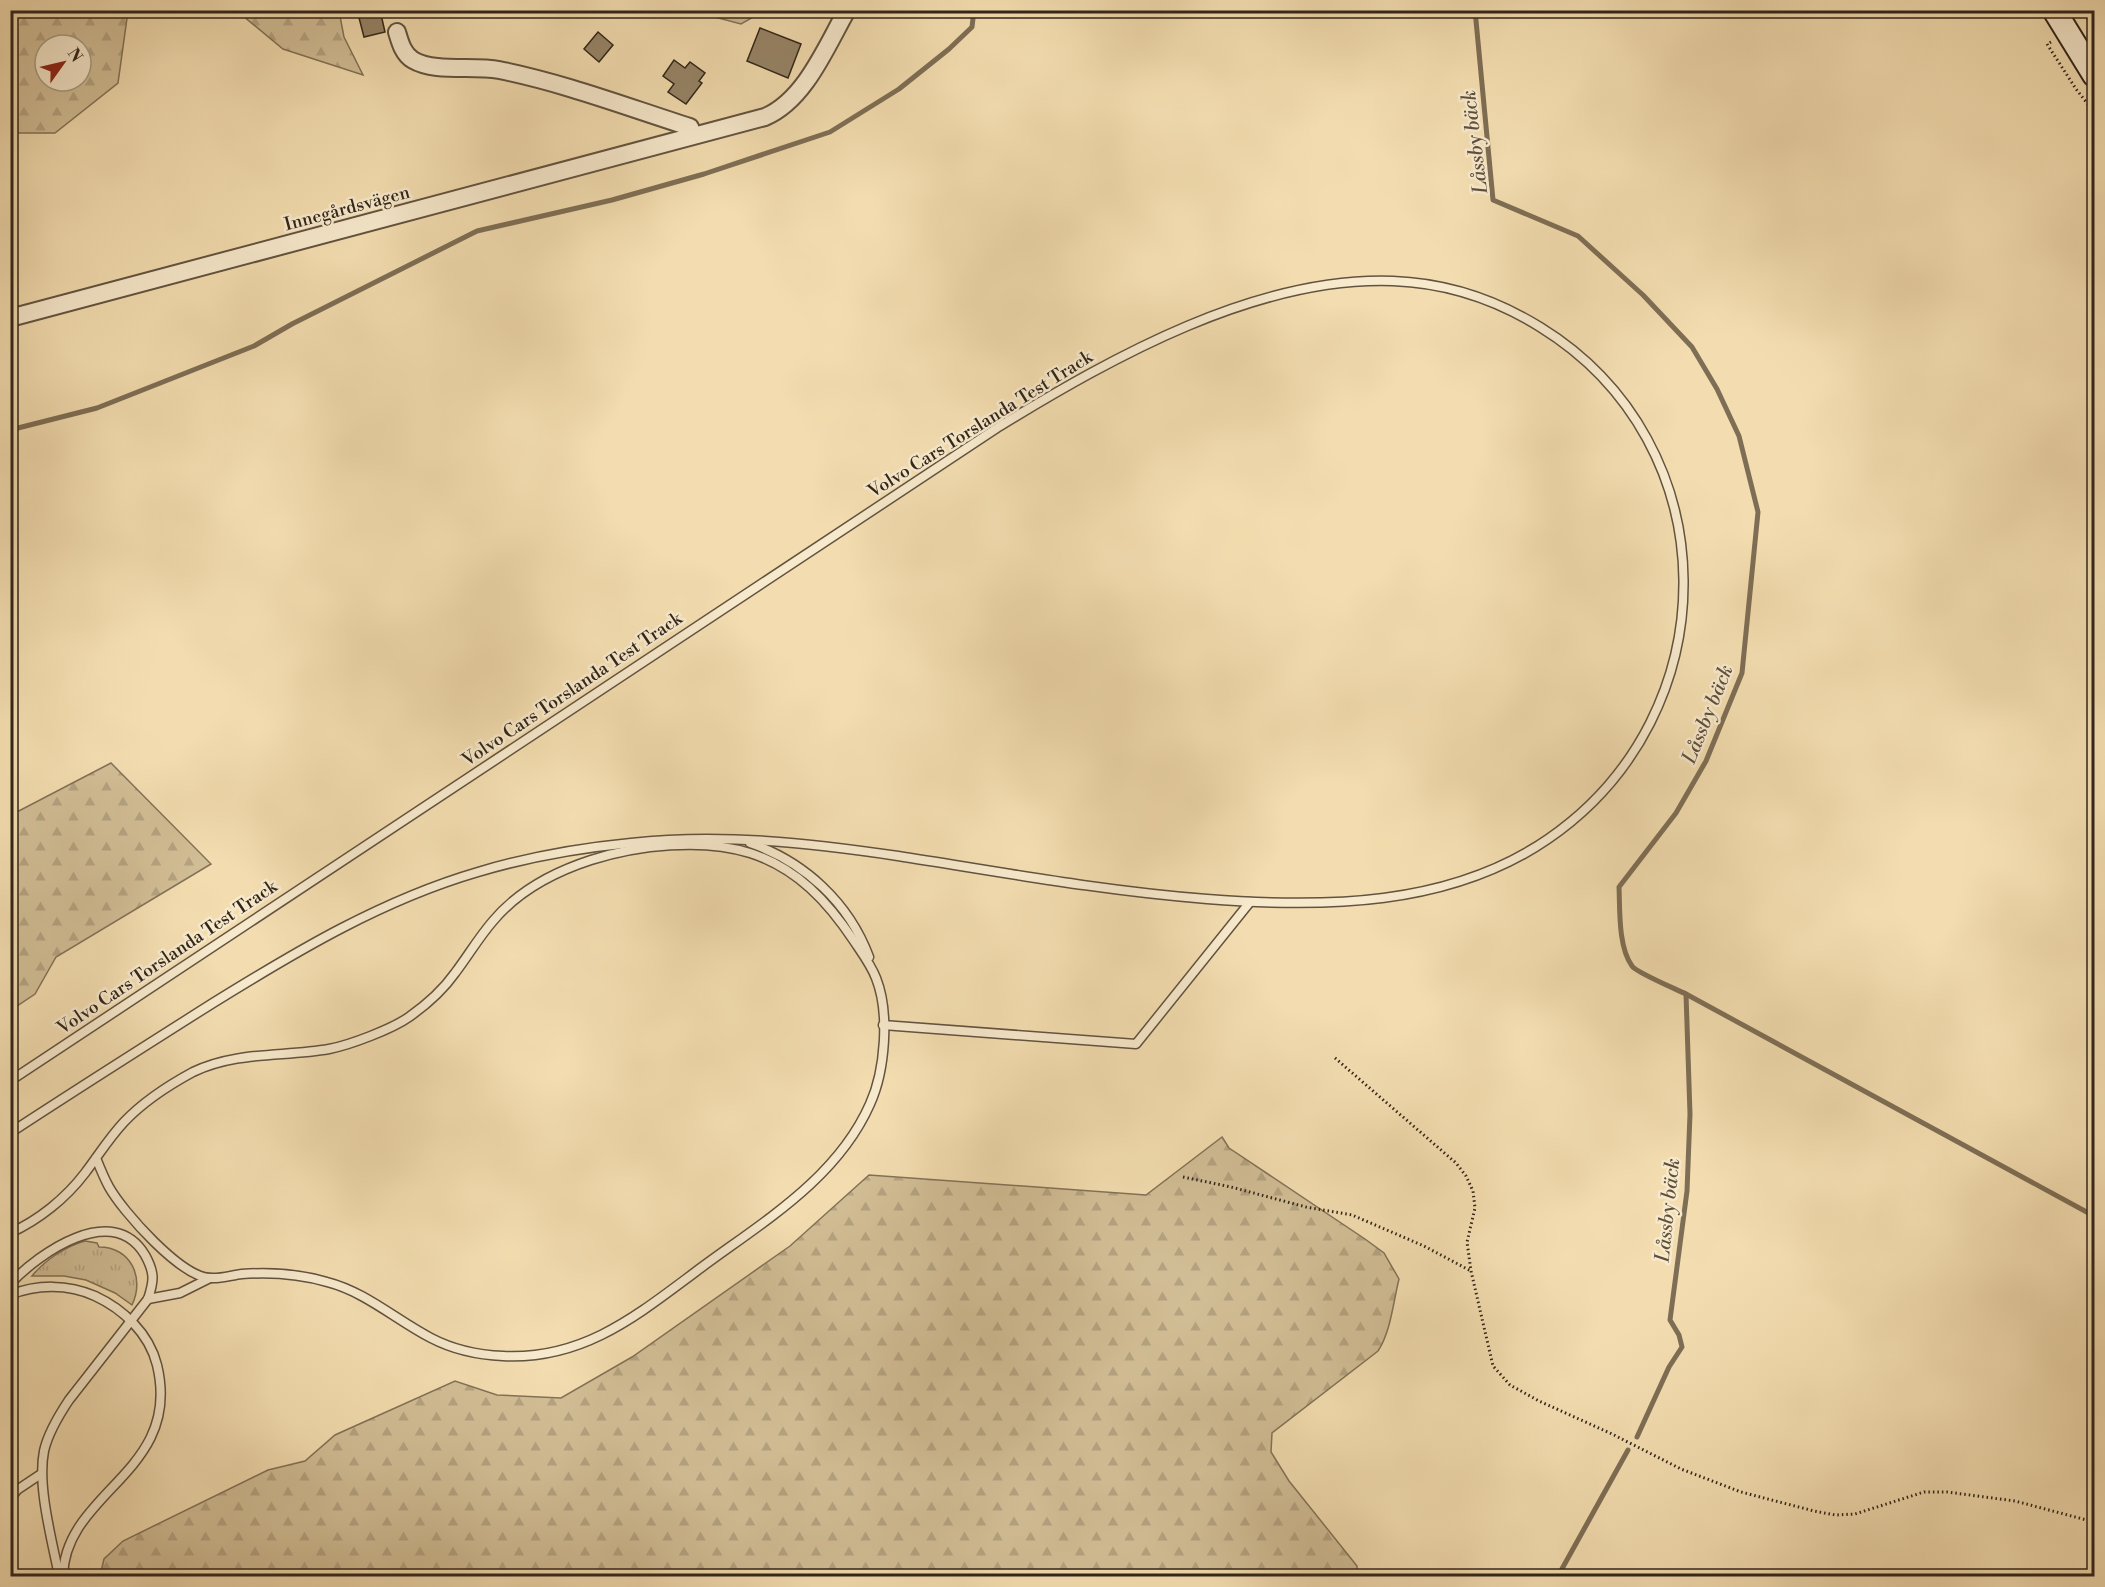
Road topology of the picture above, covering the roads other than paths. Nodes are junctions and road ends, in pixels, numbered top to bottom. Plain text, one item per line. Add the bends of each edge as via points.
1 (847, 10) edge
2 (2054, 10) edge
3 (397, 32) dead end
4 (2094, 75) edge
5 (693, 135) junction
6 (10, 318) edge
7 (735, 839) junction
8 (1250, 902) junction
9 (875, 975) junction
10 (883, 1025) junction
11 (10, 1081) edge
12 (10, 1133) edge
13 (96, 1158) junction
14 (10, 1233) edge
15 (210, 1278) junction
16 (10, 1284) edge
17 (10, 1295) edge
18 (148, 1299) junction
19 (130, 1320) junction
20 (41, 1474) junction
21 (10, 1499) edge
22 (61, 1576) edge

1 - 5 street, Innegårdsvägen via 806,83 777,112
2 - 4 street
3 - 5 street via 410,59 426,65 496,70 536,79 690,127
5 - 6 street, Innegårdsvägen
7 - 8 lane, Volvo Cars Torslanda Test Track via 856,850 1151,894
7 - 9 lane, Volvo Cars Torslanda Test Track via 780,855 824,888 852,922
7 - 12 lane, Volvo Cars Torslanda Test Track via 636,842 538,856 412,895 351,922 294,954
8 - 10 lane via 1136,1044
8 - 11 lane, Volvo Cars Torslanda Test Track via 1364,900 1427,890 1497,868 1548,839 1586,809 1621,771 1655,715 1677,652 1685,587 1677,522 1664,479 1623,401 1577,354 1523,316 1462,292 1430,285 1397,281 1331,285 1235,308 1094,372 944,462
9 - 10 lane, Volvo Cars Torslanda Test Track
9 - 13 lane, Volvo Cars Torslanda Test Track via 825,903 806,883 773,862 739,850 704,845 611,854 560,871 514,900 495,918 442,989 403,1021 333,1048 218,1061 175,1082 129,1117
10 - 15 lane, Volvo Cars Torslanda Test Track via 883,1059 876,1090 861,1123 831,1164 787,1204 640,1313 584,1343 543,1354 488,1355 437,1341 358,1293 332,1283 283,1274
13 - 14 lane, Volvo Cars Torslanda Test Track via 48,1210
13 - 15 lane, Volvo Cars Torslanda Test Track via 120,1204 156,1243 186,1270
15 - 18 lane via 180,1293
16 - 18 lane via 63,1242 87,1234 114,1233 136,1242 149,1263 154,1283
17 - 19 lane via 60,1286 82,1290
18 - 19 lane
19 - 20 lane via 58,1416 44,1449
19 - 22 lane via 156,1362 160,1395 157,1422 139,1459 78,1529
20 - 21 lane
20 - 22 lane

